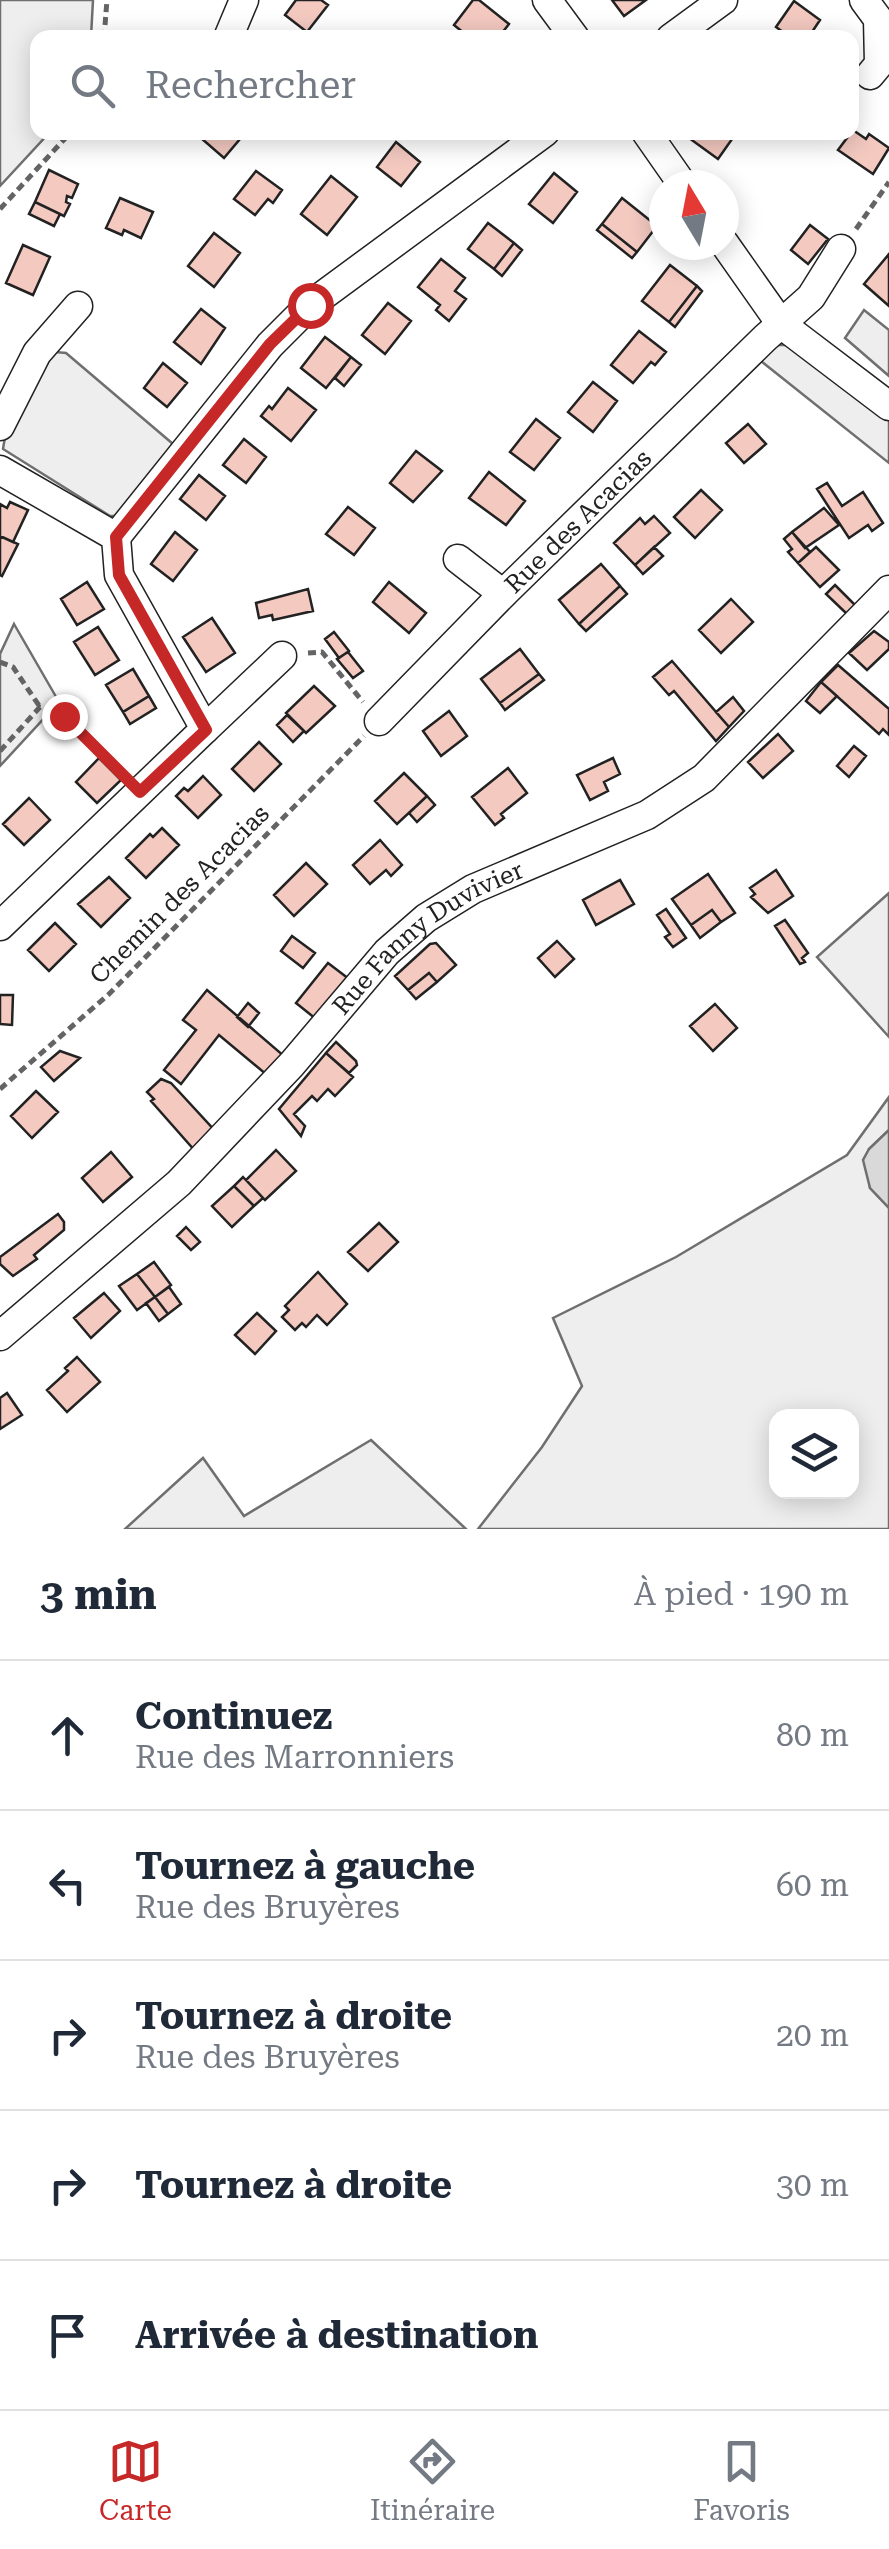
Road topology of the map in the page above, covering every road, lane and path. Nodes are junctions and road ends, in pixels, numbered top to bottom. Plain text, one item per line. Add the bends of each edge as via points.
1 (107, 0) edge
2 (244, 0) edge
3 (547, 0) edge
4 (723, 0) edge
5 (864, 0) edge
6 (105, 30) edge
7 (231, 30) edge
8 (569, 30) edge
9 (682, 30) edge
10 (870, 75) dead end
11 (65, 140) edge
12 (534, 140) edge
13 (652, 140) edge
14 (673, 170) edge
15 (889, 182) edge
16 (0, 209) edge
17 (842, 249) joint
18 (737, 260) edge
19 (78, 306) dead end
20 (781, 324) junction
21 (889, 406) edge
22 (0, 426) edge
23 (0, 470) edge
24 (116, 537) junction
25 (458, 559) dead end
26 (889, 590) edge
27 (503, 594) junction
28 (282, 656) joint
29 (0, 662) edge
30 (40, 706) junction
31 (379, 722) junction
32 (206, 730) junction
33 (0, 751) edge
34 (140, 792) junction
35 (0, 926) edge
36 (0, 1088) edge
37 (2, 1330) edge

1 - 6 path
2 - 7 street
3 - 8 street
4 - 9 street
5 - 10 street via 878,19 879,64
11 - 16 path
12 - 24 street via 310,305 270,344
13 - 14 street
15 - 17 path
17 - 20 street, Rue des Acacias via 812,298
18 - 20 street
19 - 22 street via 37,353
20 - 21 street
20 - 27 street, Rue des Acacias
23 - 24 street
24 - 32 street via 119,575
25 - 27 street
26 - 37 street, Rue Fanny Duvivier via 704,778 647,815 473,889 426,918 387,952 179,1183
27 - 31 street, Rue des Acacias
28 - 31 path via 322,652
28 - 32 street
29 - 30 path
30 - 33 path
30 - 34 path via 64,716
31 - 36 path, Chemin des Acacias via 108,995
32 - 34 street
34 - 35 street

